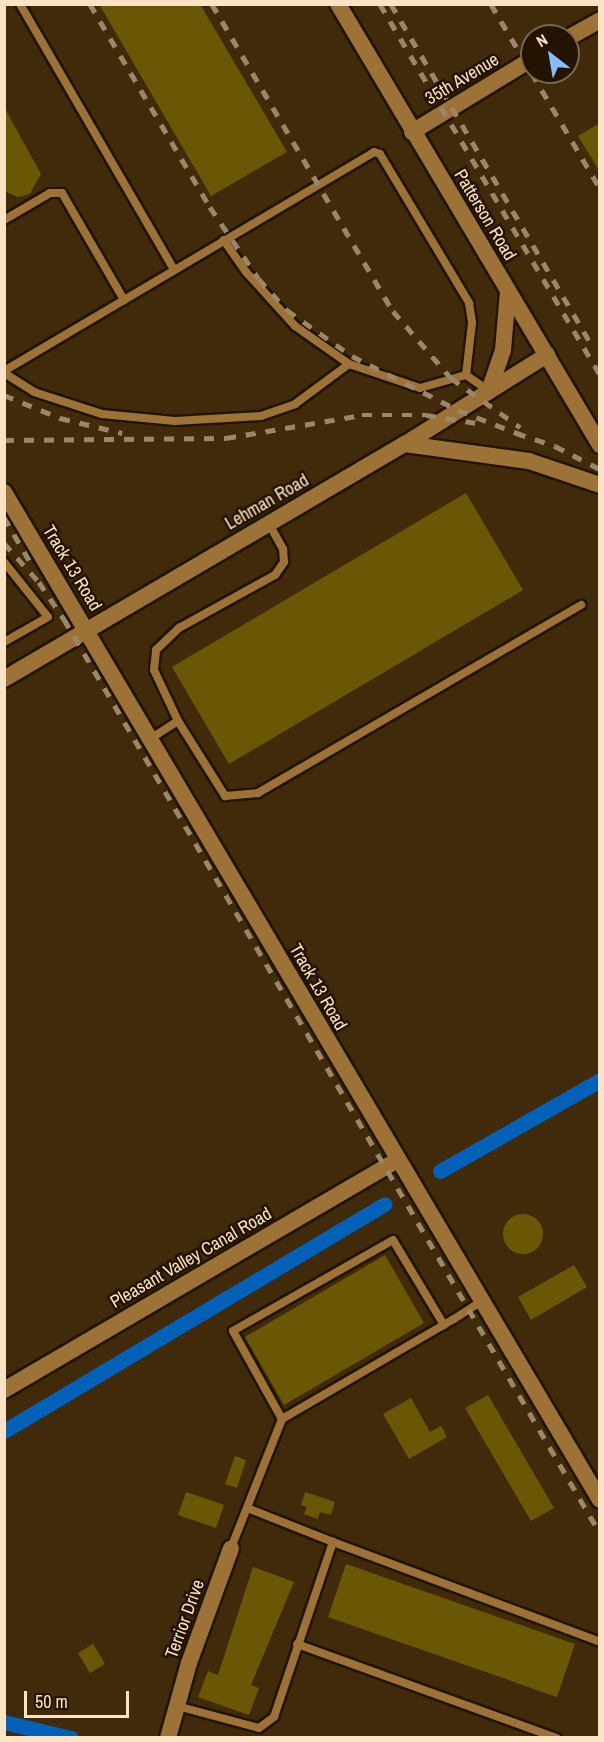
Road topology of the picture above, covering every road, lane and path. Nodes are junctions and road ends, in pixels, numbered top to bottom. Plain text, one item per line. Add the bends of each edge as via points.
1 (20, 4) edge
2 (338, 4) edge
3 (600, 20) edge
4 (580, 31) edge
5 (520, 66) edge
6 (412, 132) junction
7 (4, 220) edge
8 (225, 240) junction
9 (174, 270) junction
10 (508, 291) junction
11 (124, 300) junction
12 (547, 355) junction
13 (349, 364) junction
14 (4, 372) edge
15 (466, 375) junction
16 (489, 391) junction
17 (405, 444) junction
18 (600, 445) edge
19 (600, 485) edge
20 (4, 492) edge
21 (269, 524) junction
22 (4, 562) edge
23 (581, 605) dead end
24 (86, 631) junction
25 (4, 642) edge
26 (4, 679) edge
27 (178, 721) junction
28 (150, 739) junction
29 (397, 1161) junction
30 (482, 1301) junction
31 (444, 1325) junction
32 (4, 1390) edge
33 (282, 1419) junction
34 (598, 1497) edge
35 (247, 1508) junction
36 (333, 1542) junction
37 (231, 1548) joint
38 (600, 1642) edge
39 (297, 1644) junction
40 (177, 1706) junction
41 (170, 1731) edge
42 (556, 1737) edge

1 - 9 lane
2 - 6 street, Patterson Road
3 - 4 street
5 - 6 street, 35th Avenue
6 - 10 street, Patterson Road
7 - 11 lane via 50,193 62,193
8 - 9 lane
8 - 13 lane via 246,272 295,326
8 - 15 lane via 374,152 380,154 469,303 472,323
9 - 11 lane
10 - 12 street, Patterson Road
10 - 16 street via 503,350
11 - 14 lane
12 - 16 street, Lehman Road
12 - 18 street, Patterson Road
13 - 14 lane via 295,405 280,411 261,416 175,421 102,414 34,392
13 - 15 lane via 420,388
15 - 16 lane
16 - 17 street, Lehman Road
17 - 19 street via 529,461
17 - 21 street, Lehman Road
20 - 24 street, Track 13 Road
21 - 24 street, Lehman Road
21 - 27 lane via 283,549 284,562 275,575 179,628 156,650 154,670
22 - 25 lane via 48,617
23 - 27 lane via 258,793 225,796
24 - 26 street, Lehman Road
24 - 28 street, Track 13 Road
27 - 28 lane
28 - 29 street, Track 13 Road
29 - 30 street, Track 13 Road
29 - 32 street, Pleasant Valley Canal Road
30 - 31 lane
30 - 34 street, Track 13 Road
31 - 33 lane
31 - 33 lane via 393,1240 233,1331
33 - 35 lane
35 - 36 lane
35 - 37 lane
36 - 38 lane
36 - 39 lane
37 - 40 street, Terrior Drive
39 - 40 lane via 274,1717 259,1728
39 - 42 lane
40 - 41 street, Terrior Drive

